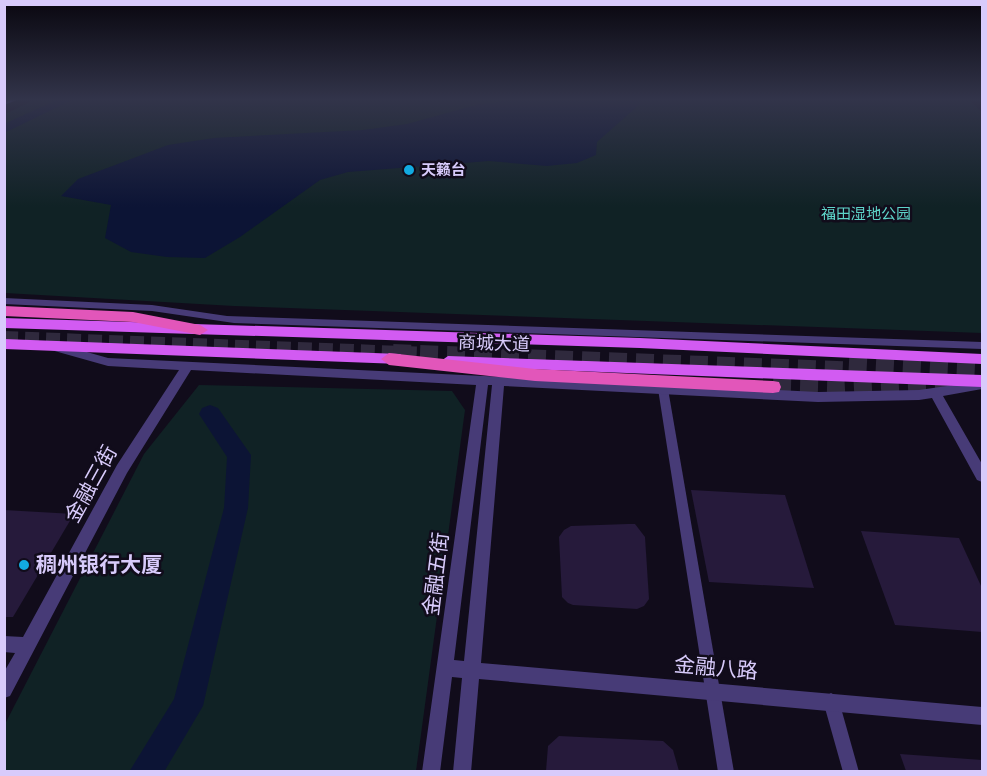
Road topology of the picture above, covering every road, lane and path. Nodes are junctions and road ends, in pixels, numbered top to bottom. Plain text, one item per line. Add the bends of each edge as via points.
1 (4, 301) edge
2 (4, 311) edge
3 (227, 319) junction
4 (4, 323) edge
5 (200, 330) junction
6 (277, 333) junction
7 (4, 344) edge
8 (51, 345) junction
9 (982, 346) edge
10 (389, 358) junction
11 (982, 359) edge
12 (188, 366) junction
13 (482, 382) junction
14 (498, 383) junction
15 (982, 383) edge
16 (772, 387) tunnel mouth
17 (663, 389) junction
18 (935, 393) junction
19 (982, 476) edge
20 (4, 644) edge
21 (28, 646) junction
22 (446, 668) junction
23 (471, 668) junction
24 (4, 690) edge
25 (711, 690) junction
26 (831, 701) junction
27 (982, 716) edge
28 (431, 771) edge
29 (462, 771) edge
30 (726, 771) edge
31 (851, 771) edge

1 - 3 street via 152,308
2 - 5 highway via 133,317
3 - 6 street
3 - 9 street
4 - 5 main road, 商城大道
5 - 6 main road, 商城大道
6 - 11 main road, 商城大道 via 640,343
7 - 8 main road, 商城大道
8 - 10 main road, 商城大道
8 - 12 street via 108,362
10 - 15 main road, 商城大道
10 - 16 highway via 535,375
12 - 13 street via 448,377
12 - 21 street, 金融三街 via 122,469
13 - 14 street
13 - 22 street, 金融五街
14 - 17 street
14 - 23 street
15 - 18 street
17 - 18 street via 818,397
17 - 25 street
18 - 19 street
20 - 21 street
21 - 24 street, 金融三街
22 - 23 street, 金融八路
22 - 28 street, 金融五街
23 - 25 street, 金融八路
23 - 29 street
25 - 26 street, 金融八路
25 - 30 street
26 - 27 street, 金融八路
26 - 31 street

